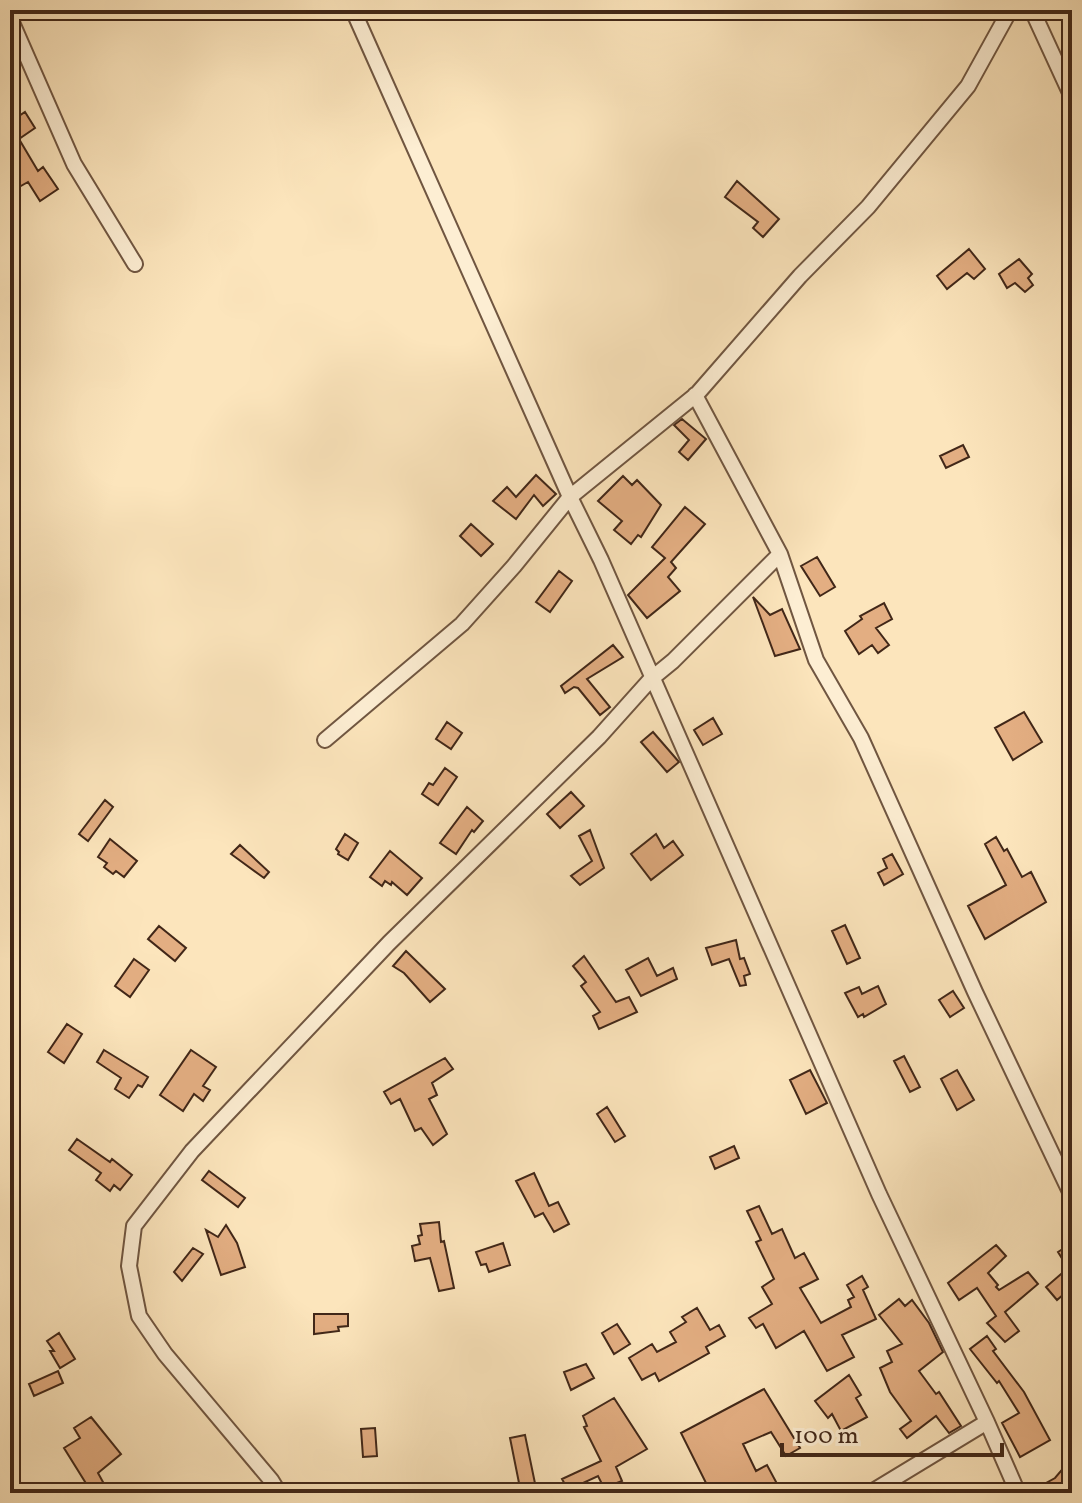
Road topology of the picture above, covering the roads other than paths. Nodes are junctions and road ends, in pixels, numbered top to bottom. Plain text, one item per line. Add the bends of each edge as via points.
1 (353, 10) edge
2 (1010, 10) edge
3 (1032, 10) edge
4 (10, 18) edge
5 (1072, 97) edge
6 (135, 264) dead end
7 (695, 395) junction
8 (570, 497) junction
9 (780, 554) junction
10 (651, 679) junction
11 (325, 740) dead end
12 (1072, 1196) edge
13 (987, 1422) junction
14 (880, 1490) edge
15 (279, 1493) edge
16 (1018, 1493) edge

1 - 8 street
2 - 7 street via 968,86 868,207
3 - 5 street
4 - 6 street via 74,164
7 - 8 street
7 - 9 street
8 - 10 street
8 - 11 street via 462,624
9 - 10 street
9 - 12 street via 816,660 861,738
10 - 13 street via 879,1194
10 - 15 street via 203,1139 134,1226 129,1266 139,1316
13 - 14 street
13 - 16 street

